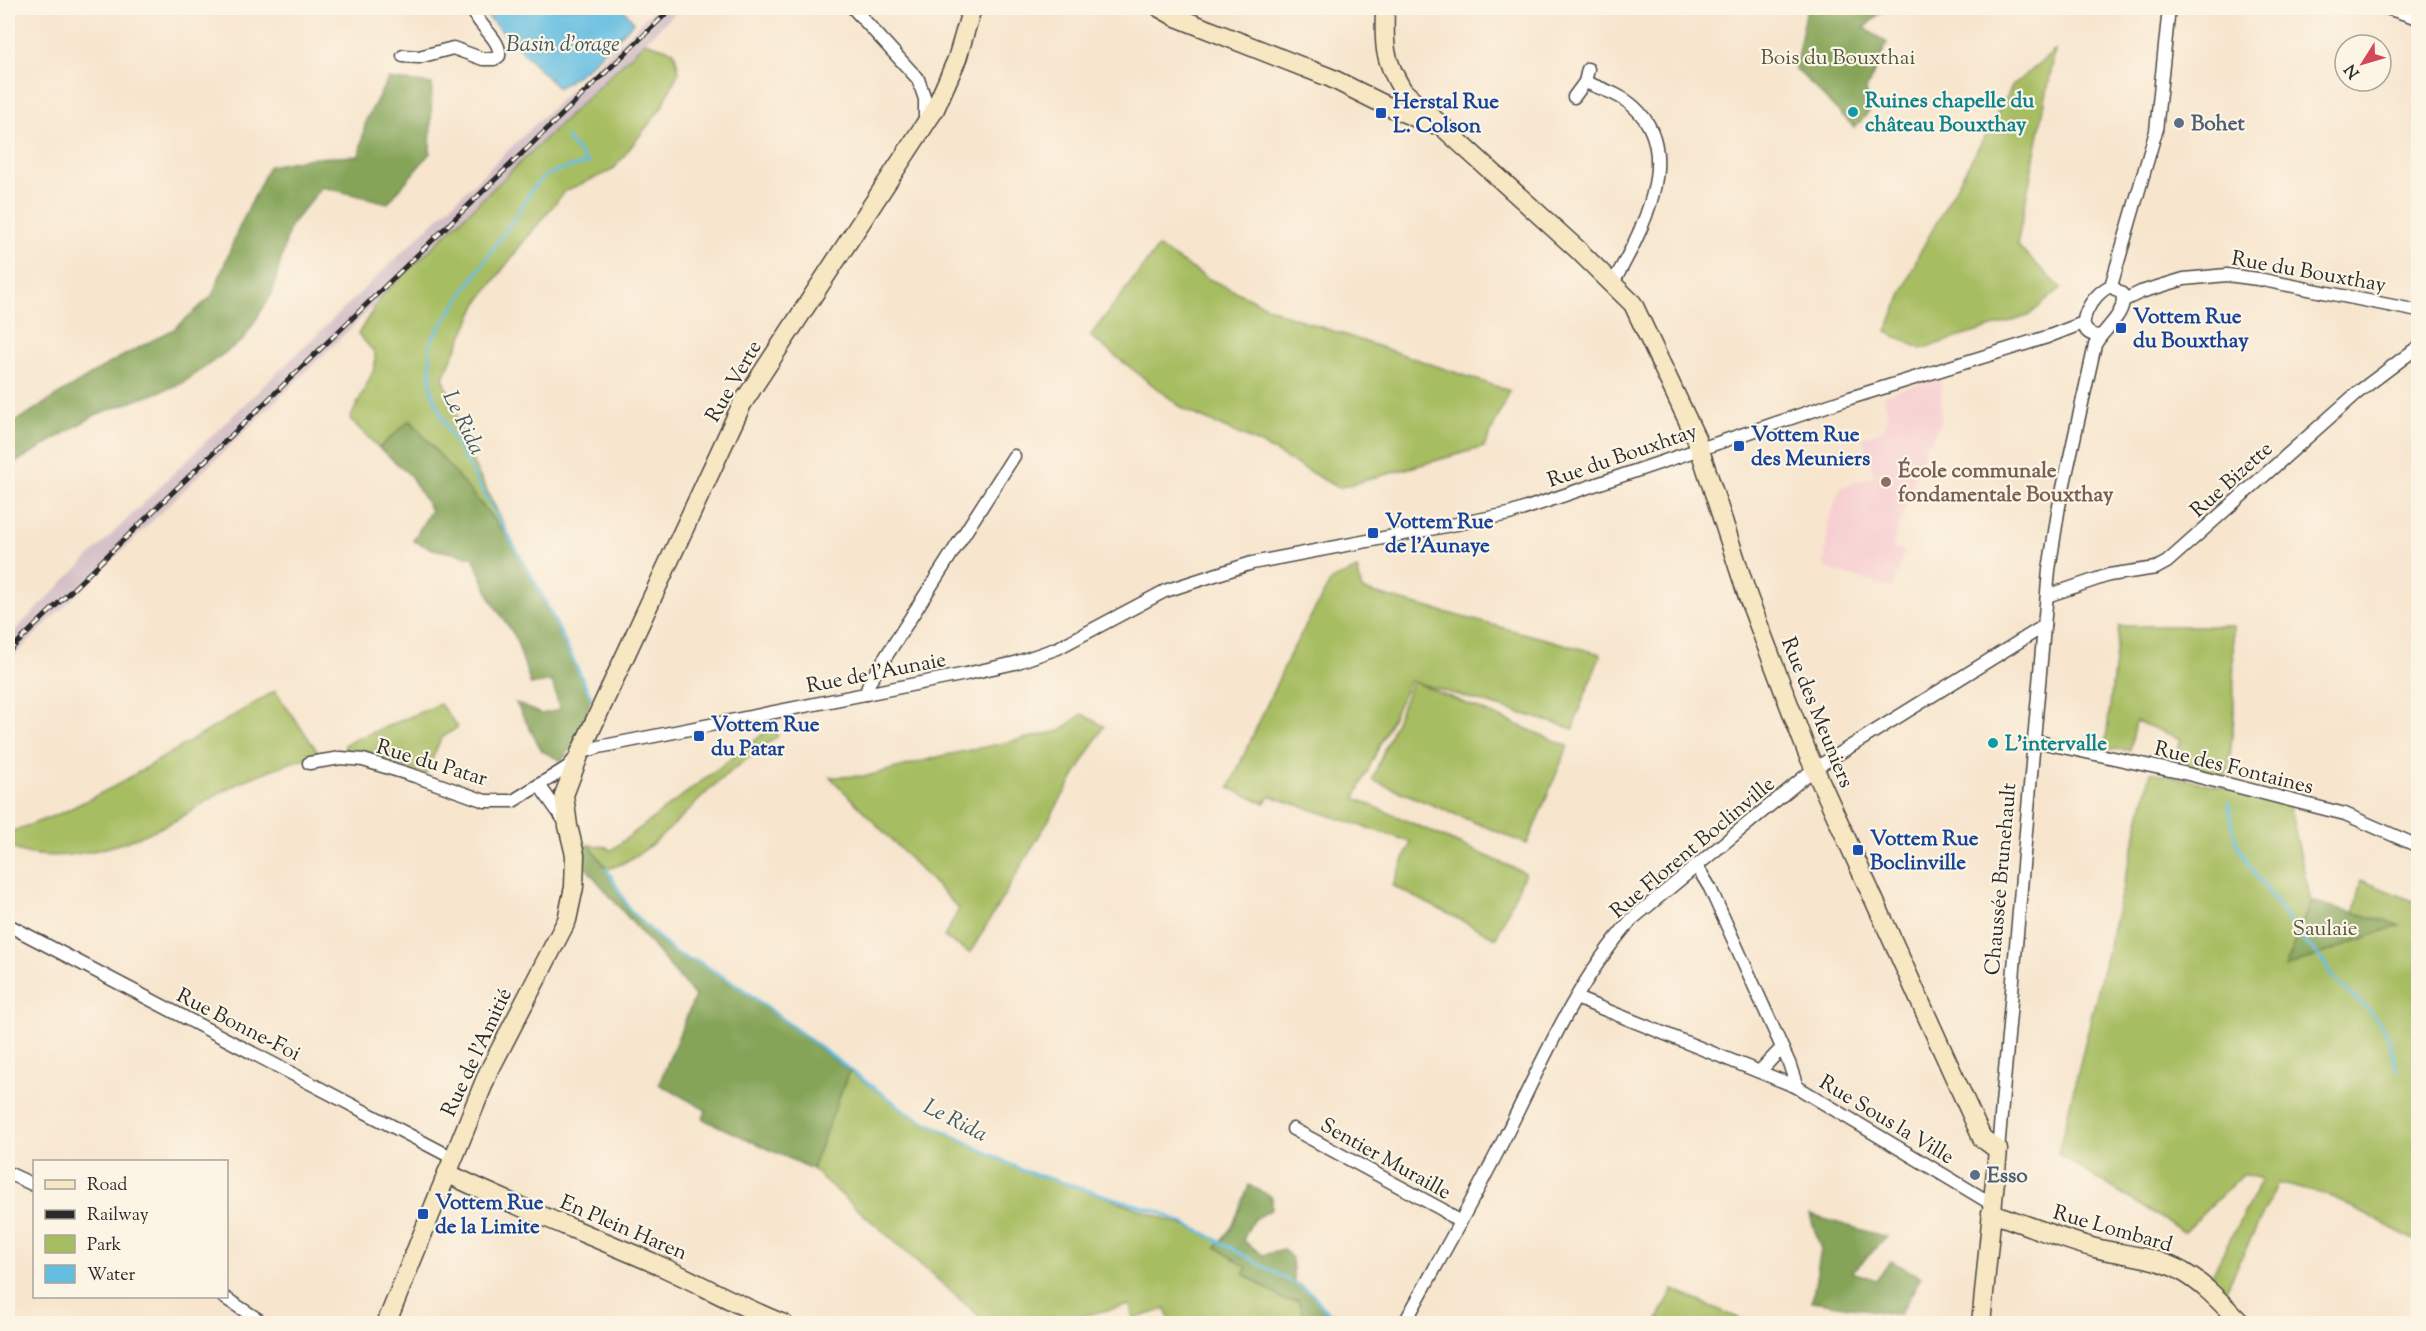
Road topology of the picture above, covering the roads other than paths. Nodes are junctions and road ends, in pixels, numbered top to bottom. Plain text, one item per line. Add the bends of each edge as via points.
1 (477, 8) edge
2 (854, 8) edge
3 (972, 8) edge
4 (1160, 8) edge
5 (1385, 8) edge
6 (2169, 8) edge
7 (2387, 8) edge
8 (2418, 18) edge
9 (404, 56) dead end
10 (1588, 69) dead end
11 (1585, 82) junction
12 (1402, 91) junction
13 (1574, 96) dead end
14 (1386, 106) junction
15 (927, 122) junction
16 (1441, 127) junction
17 (1613, 283) junction
18 (2111, 286) junction
19 (2124, 300) junction
20 (2418, 311) edge
21 (2083, 323) junction
22 (2099, 336) junction
23 (2418, 347) edge
24 (1700, 449) junction
25 (1014, 456) dead end
26 (1165, 591) joint
27 (2047, 596) junction
28 (2044, 626) junction
29 (866, 694) junction
30 (2035, 741) junction
31 (580, 753) junction
32 (309, 763) dead end
33 (1814, 769) junction
34 (538, 785) junction
35 (564, 795) joint
36 (568, 826) junction
37 (2418, 846) edge
38 (1696, 865) junction
39 (8, 925) edge
40 (1576, 998) junction
41 (1781, 1049) junction
42 (1760, 1071) junction
43 (1797, 1088) junction
44 (1293, 1129) dead end
45 (1998, 1150) junction
46 (450, 1165) junction
47 (8, 1173) edge
48 (33, 1185) edge
49 (1992, 1209) junction
50 (1460, 1223) junction
51 (225, 1298) edge
52 (266, 1323) edge
53 (386, 1323) edge
54 (784, 1323) edge
55 (1404, 1323) edge
56 (1981, 1323) edge
57 (2242, 1323) edge

1 - 9 street via 473,10 476,20 498,46 499,56 483,58 453,48 419,57
2 - 15 street via 918,79
3 - 15 street, Rue Verte via 957,59
4 - 14 street via 1331,78
5 - 12 street, Rue des Meuniers via 1384,50
6 - 18 street via 2156,132
7 - 8 street
10 - 11 street
11 - 13 street
11 - 17 street via 1635,107 1653,132 1658,155 1656,186
12 - 14 street via 1400,98
12 - 16 street, Rue des Meuniers
14 - 16 street
15 - 31 street, Rue Verte via 742,404
16 - 17 street, Rue des Meuniers
17 - 24 street, Rue des Meuniers via 1633,304
18 - 19 street
18 - 21 street via 2098,294
19 - 20 street, Rue du Bouxthay via 2184,279 2227,275
19 - 22 street, Chaussée Brunehault via 2106,332
21 - 22 street via 2088,333
21 - 24 street, Rue du Bouxhtay
22 - 27 street, Chaussée Brunehault via 2059,506
23 - 27 street, Rue Bizette via 2357,393 2167,562 2156,568 2109,575
24 - 26 street, Rue du Bouxhtay via 1509,514 1252,563
24 - 33 street, Rue des Meuniers via 1748,597
25 - 29 street via 869,683
26 - 29 street, Rue de l'Aunaie via 1058,648 1015,663
27 - 28 street, Chaussée Brunehault
28 - 30 street, Chaussée Brunehault
28 - 33 street, Rue Florent Boclinville
29 - 31 street, Rue de l'Aunaie
30 - 37 street, Rue des Fontaines via 2345,814
30 - 45 street, Chaussée Brunehault
31 - 34 street, Rue du Patar via 568,766
31 - 35 street, Rue Verte
32 - 34 street, Rue du Patar via 341,758 363,760 485,801 513,801
33 - 38 street, Rue Florent Boclinville
33 - 45 street, Rue des Meuniers via 1982,1138
34 - 36 street
35 - 36 street, Rue de l'Amitié
36 - 46 street, Rue de l'Amitié via 575,855 567,921 493,1062
38 - 40 street, Rue Florent Boclinville via 1632,918 1606,948
38 - 41 street via 1710,888
39 - 46 street, Rue Bonne-Foi
40 - 42 street, Rue Sous la Ville
40 - 50 street, Rue Florent Boclinville
41 - 42 street
41 - 43 street
42 - 43 street, Rue Sous la Ville
43 - 49 street, Rue Sous la Ville
44 - 50 street, Sentier Muraille
45 - 49 street, Chaussée Brunehault
46 - 53 street, Rue de l'Amitié
46 - 54 street, En Plein Haren via 593,1239
47 - 48 street
49 - 56 street, Chaussée Brunehault
49 - 57 street, Rue Lombard via 2048,1234 2172,1267 2205,1287
50 - 55 street, Rue Florent Boclinville
51 - 52 street

